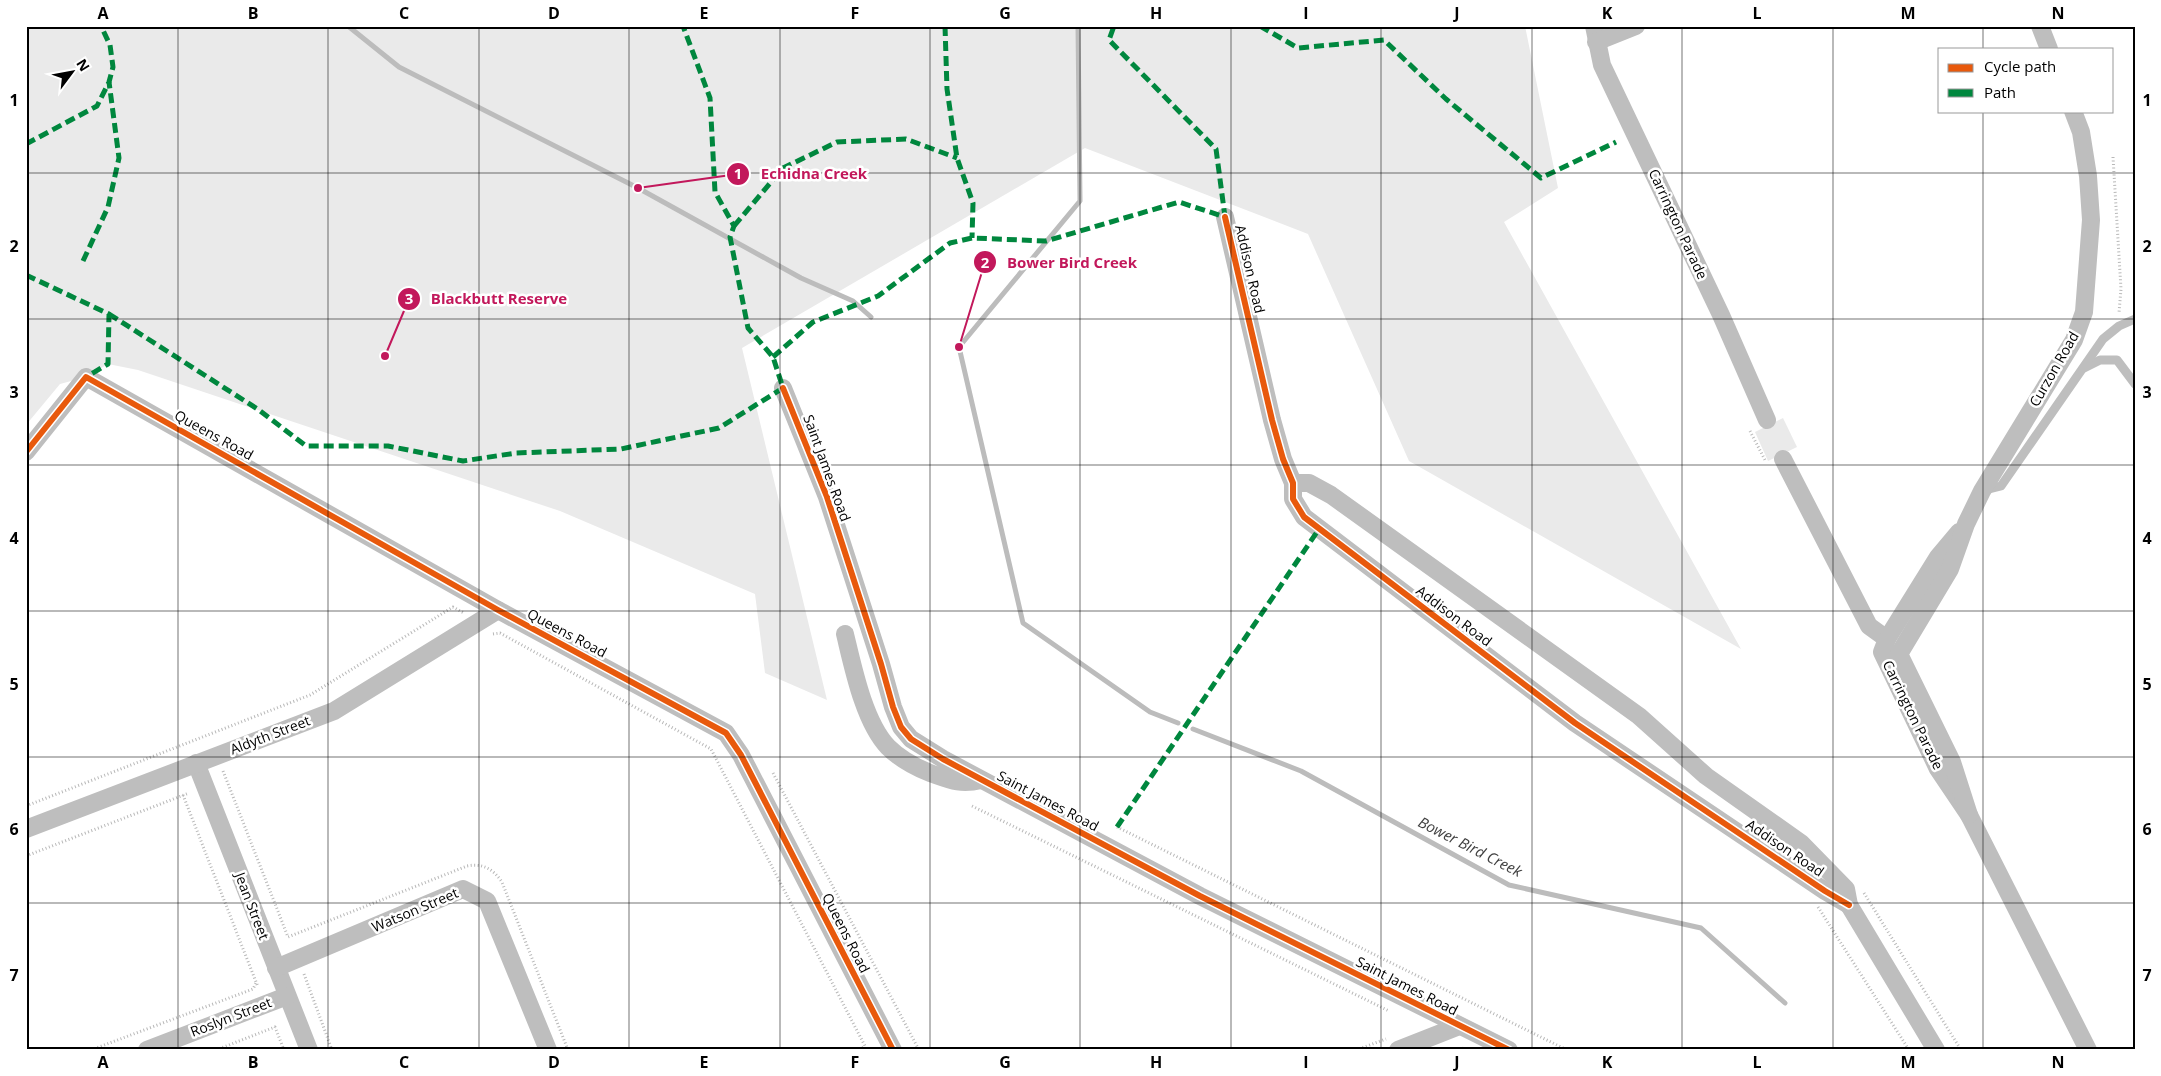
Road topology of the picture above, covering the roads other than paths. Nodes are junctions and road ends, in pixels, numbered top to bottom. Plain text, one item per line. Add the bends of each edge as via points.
1 (1636, 26) edge
2 (2040, 26) edge
3 (1595, 34) edge
4 (2049, 48) edge
5 (2073, 112) edge
6 (1225, 217) dead end
7 (2135, 319) edge
8 (2084, 368) junction
9 (2135, 384) edge
10 (783, 388) dead end
11 (1767, 420) dead end
12 (26, 452) edge
13 (1783, 458) dead end
14 (1293, 483) junction
15 (1982, 491) junction
16 (1966, 524) junction
17 (498, 610) junction
18 (846, 634) dead end
19 (1887, 639) junction
20 (1899, 654) joint
21 (196, 763) junction
22 (981, 780) junction
23 (1969, 815) junction
24 (26, 829) edge
25 (1850, 905) junction
26 (276, 968) junction
27 (288, 996) junction
28 (1459, 1026) junction
29 (1395, 1043) edge
30 (147, 1050) edge
31 (308, 1050) edge
32 (548, 1050) edge
33 (893, 1050) edge
34 (1509, 1050) edge
35 (1936, 1050) edge
36 (2088, 1050) edge

1 - 3 street
2 - 4 street
3 - 11 street, Carrington Parade via 1602,65 1722,315
5 - 15 street, Curzon Road via 2081,132 2091,220 2084,312 2074,340
6 - 14 street, Addison Road via 1272,420
7 - 8 lane via 2119,326 2103,340
8 - 9 lane via 2100,360 2117,360
8 - 15 lane via 2001,486
10 - 22 street, Saint James Road via 826,497 901,727 911,739
12 - 17 street, Queens Road via 86,377
13 - 19 street, Carrington Parade via 1869,626
14 - 25 street, Addison Road via 1310,483 1331,495 1639,716 1706,776 1801,843 1846,889
14 - 25 street, Addison Road via 1293,499 1304,518 1403,594 1575,723
15 - 16 street, Curzon Road
16 - 19 street, Curzon Road via 1938,557
16 - 20 street, Curzon Road via 1950,569
17 - 21 street, Aldyth Street via 334,711
17 - 33 street, Queens Road via 726,733 741,755
18 - 22 street, Saint James Road via 873,726 887,746 903,759 955,782
19 - 23 street, Carrington Parade via 1882,652 1938,769
20 - 23 street, Carrington Parade via 1952,762
21 - 24 street, Aldyth Street
21 - 26 street, Jean Street
22 - 28 street, Saint James Road via 1200,896
23 - 36 street, Carrington Parade
25 - 35 street, Addison Road
26 - 27 street, Jean Street
26 - 32 street, Watson Street via 463,889 487,901
27 - 30 street, Roslyn Street
27 - 31 street, Jean Street
28 - 29 street
28 - 34 street, Saint James Road

